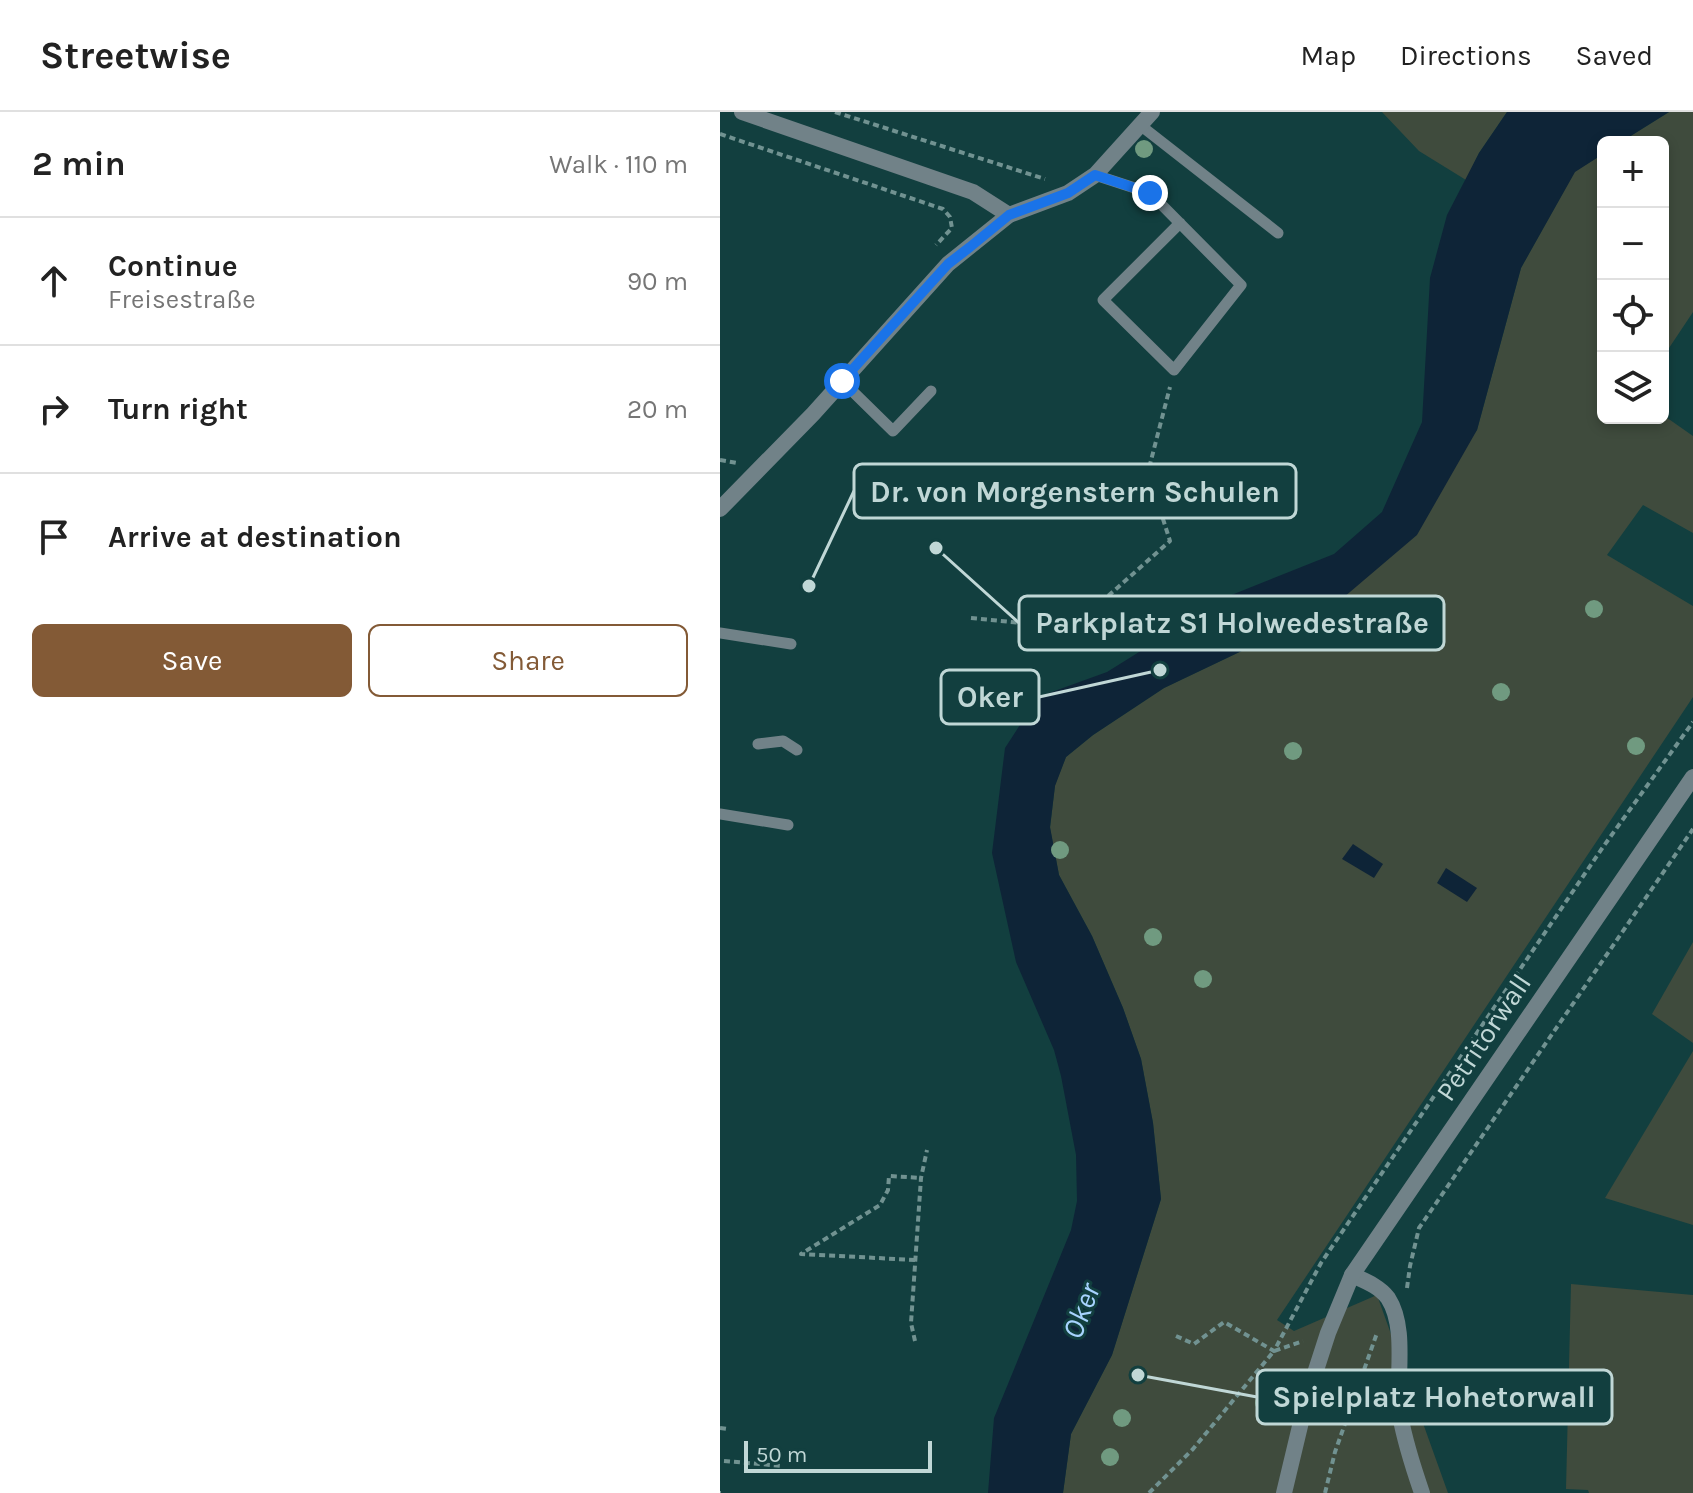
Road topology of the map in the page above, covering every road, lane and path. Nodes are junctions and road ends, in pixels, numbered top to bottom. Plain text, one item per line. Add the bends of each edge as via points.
1 (742, 112) edge
2 (835, 112) edge
3 (1152, 112) edge
4 (1140, 125) junction
5 (720, 134) edge
6 (1095, 175) junction
7 (1045, 179) dead end
8 (1009, 215) junction
9 (950, 217) dead end
10 (1180, 223) junction
11 (1278, 233) dead end
12 (1174, 370) junction
13 (842, 381) junction
14 (931, 391) dead end
15 (720, 460) edge
16 (739, 463) dead end
17 (720, 509) edge
18 (971, 618) dead end
19 (720, 633) edge
20 (791, 644) dead end
21 (1693, 722) edge
22 (758, 744) dead end
23 (797, 750) dead end
24 (1693, 777) edge
25 (720, 814) edge
26 (788, 825) dead end
27 (1693, 829) edge
28 (927, 1150) dead end
29 (921, 1178) junction
30 (915, 1260) junction
31 (1410, 1266) junction
32 (1352, 1275) junction
33 (1406, 1292) dead end
34 (1389, 1300) junction
35 (1328, 1333) junction
36 (1176, 1336) dead end
37 (915, 1341) dead end
38 (1274, 1351) junction
39 (720, 1428) edge
40 (727, 1429) dead end
41 (724, 1461) dead end
42 (783, 1466) dead end
43 (1149, 1493) edge
44 (1284, 1493) edge
45 (1325, 1493) edge
46 (1422, 1493) edge

1 - 8 street via 973,192
2 - 7 path
3 - 4 street
4 - 6 street
4 - 11 lane
5 - 9 path via 943,209
6 - 8 street via 1068,193
6 - 10 lane via 1150,193
8 - 13 street via 948,264
10 - 12 lane via 1241,285
10 - 12 lane via 1103,300
12 - 18 path via 1148,472 1170,541 1072,628
13 - 14 lane via 893,431
13 - 17 street
15 - 16 path
19 - 20 lane
21 - 38 path via 1321,1263
22 - 23 lane via 783,741
24 - 32 street, Petritorwall
25 - 26 lane
27 - 31 path via 1419,1228
28 - 29 path
29 - 30 path
29 - 30 path via 889,1176 880,1205 801,1254
30 - 37 path
31 - 33 path
31 - 34 path
32 - 34 street
32 - 35 street, Petritorwall
34 - 45 path
34 - 46 street via 1399,1338 1400,1413
35 - 38 path
35 - 44 street, Petritorwall
36 - 38 path via 1194,1344 1224,1322
38 - 43 path
39 - 40 path
41 - 42 path

